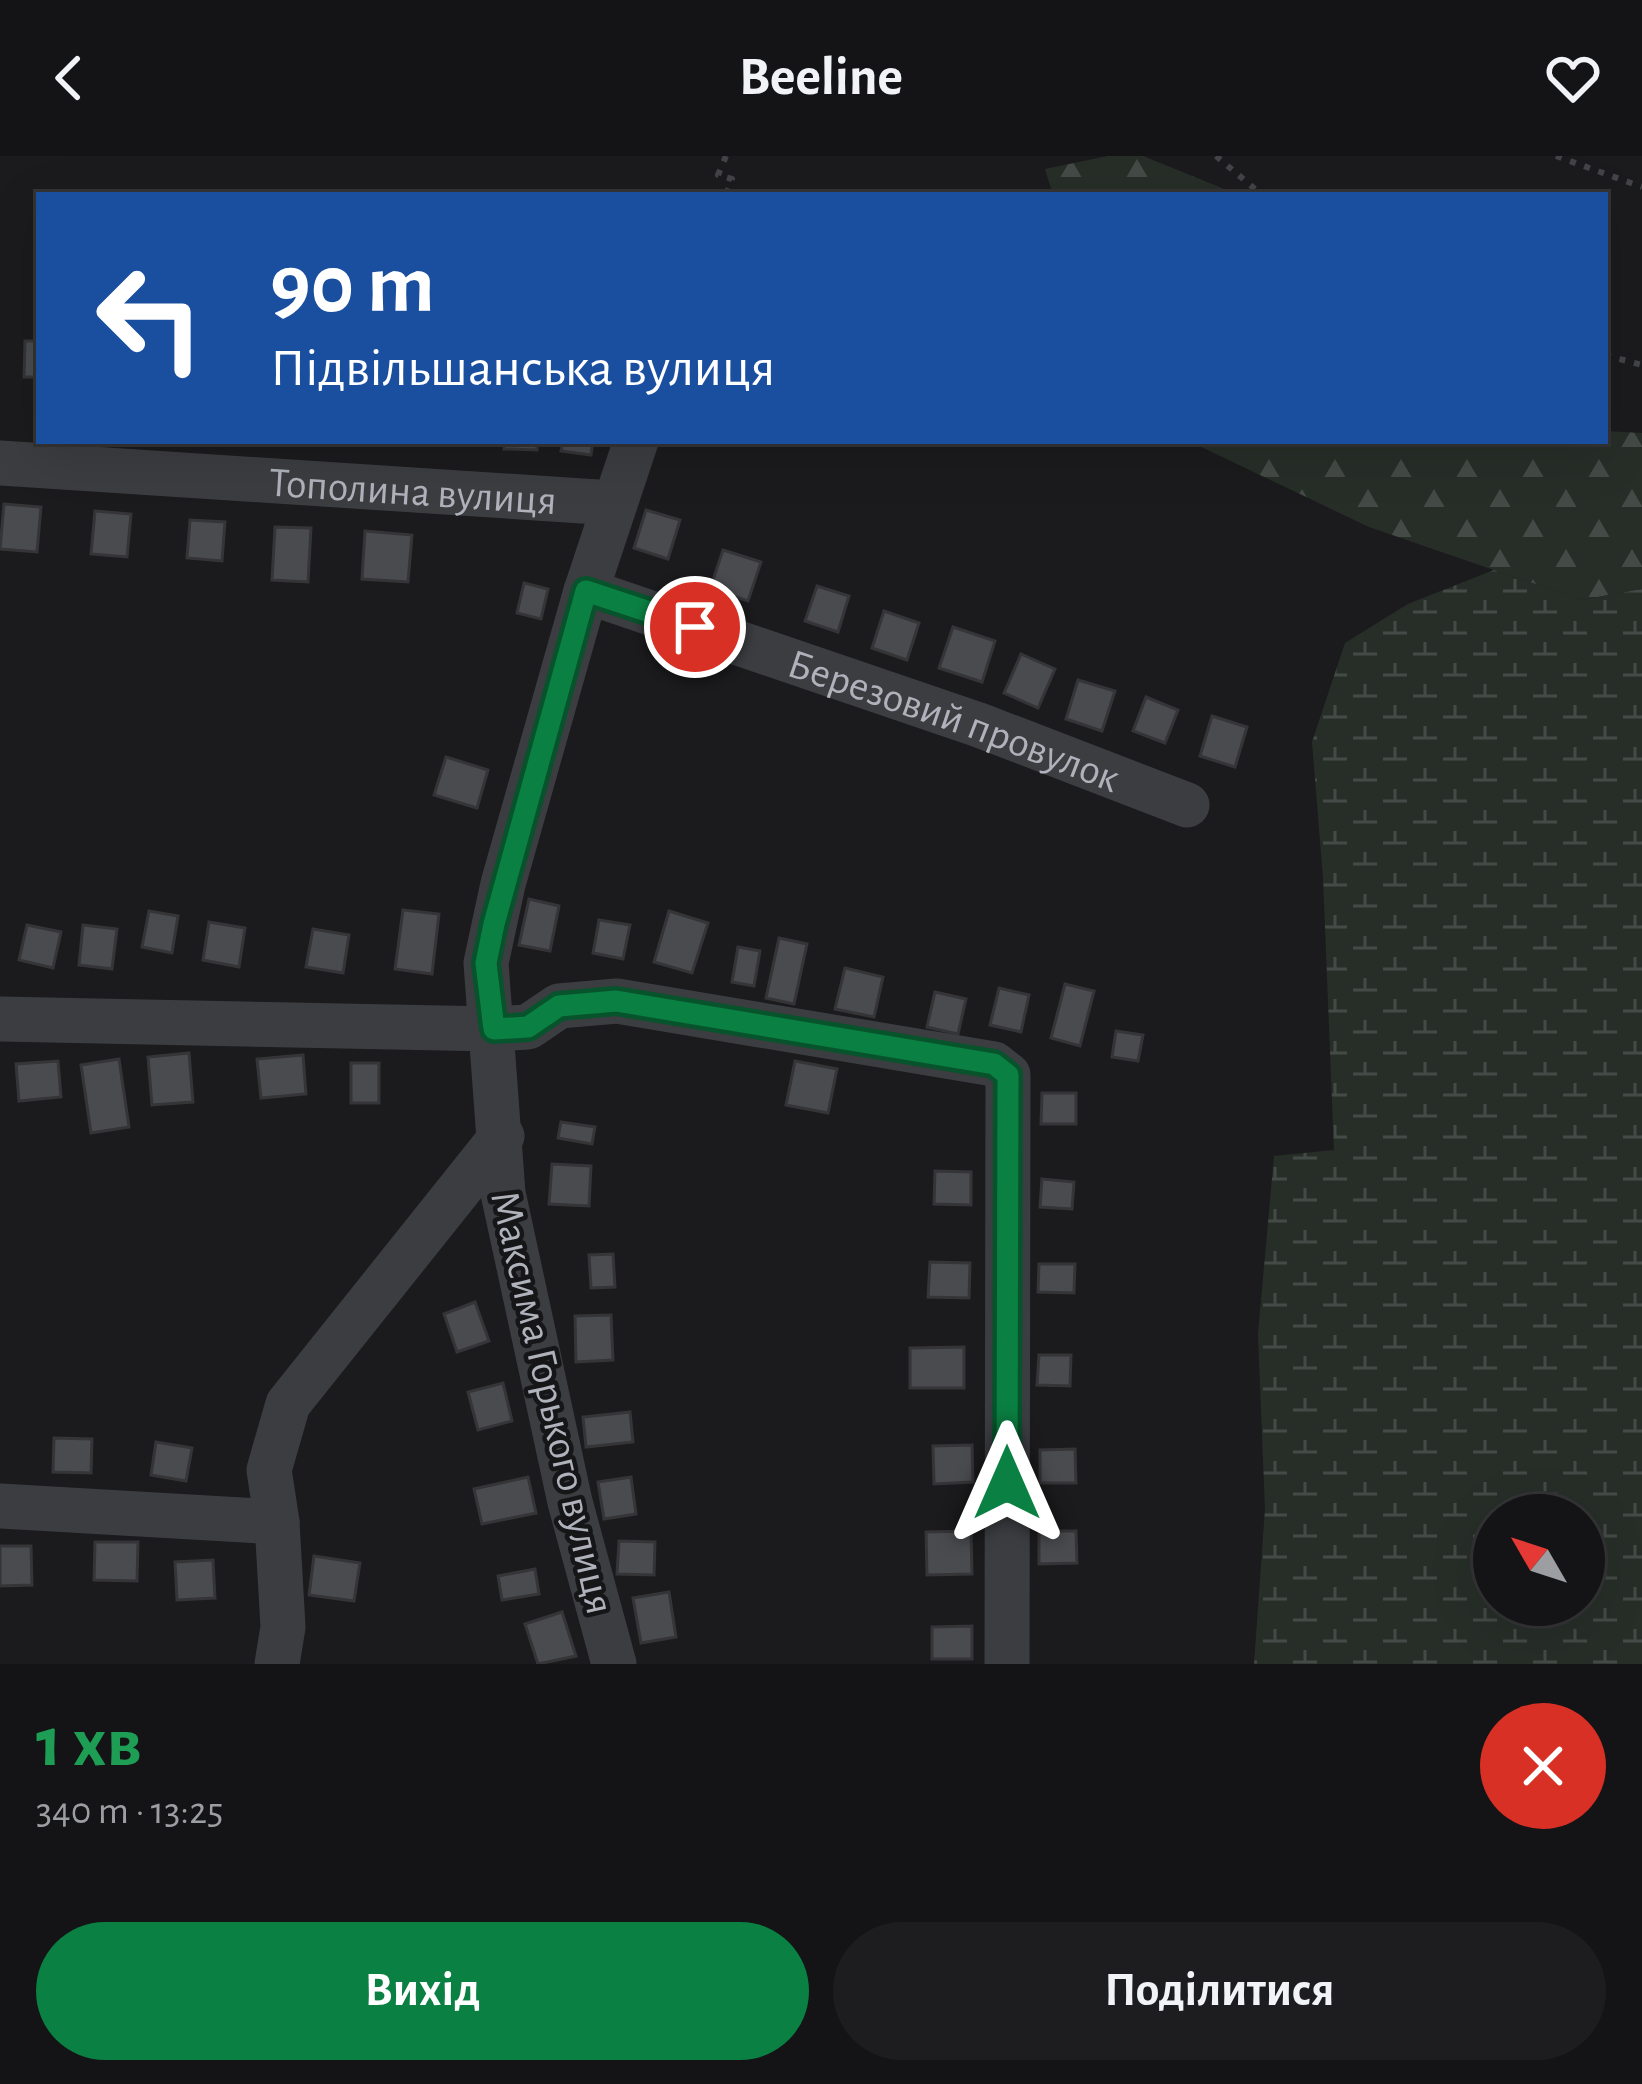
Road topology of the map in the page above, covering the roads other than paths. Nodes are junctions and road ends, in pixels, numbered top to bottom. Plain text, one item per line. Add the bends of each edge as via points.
1 (635, 444) edge
2 (0, 463) edge
3 (613, 503) junction
4 (586, 591) junction
5 (1187, 805) dead end
6 (0, 1019) edge
7 (494, 1029) junction
8 (502, 1136) junction
9 (0, 1506) edge
10 (277, 1522) junction
11 (277, 1664) edge
12 (614, 1664) edge
13 (1007, 1664) edge

1 - 3 street, Максима Горького вулиця
2 - 3 street, Тополина вулиця
3 - 4 street, Максима Горького вулиця
4 - 5 street, Березовий провулок
4 - 7 street, Максима Горького вулиця via 486,963
6 - 7 street
7 - 8 street, Максима Горького вулиця
7 - 13 street via 528,1027 559,1006 616,1001 994,1064 1008,1075
8 - 10 street via 287,1404 269,1470
8 - 12 street, Максима Горького вулиця via 503,1193 525,1303
9 - 10 street
10 - 11 street

